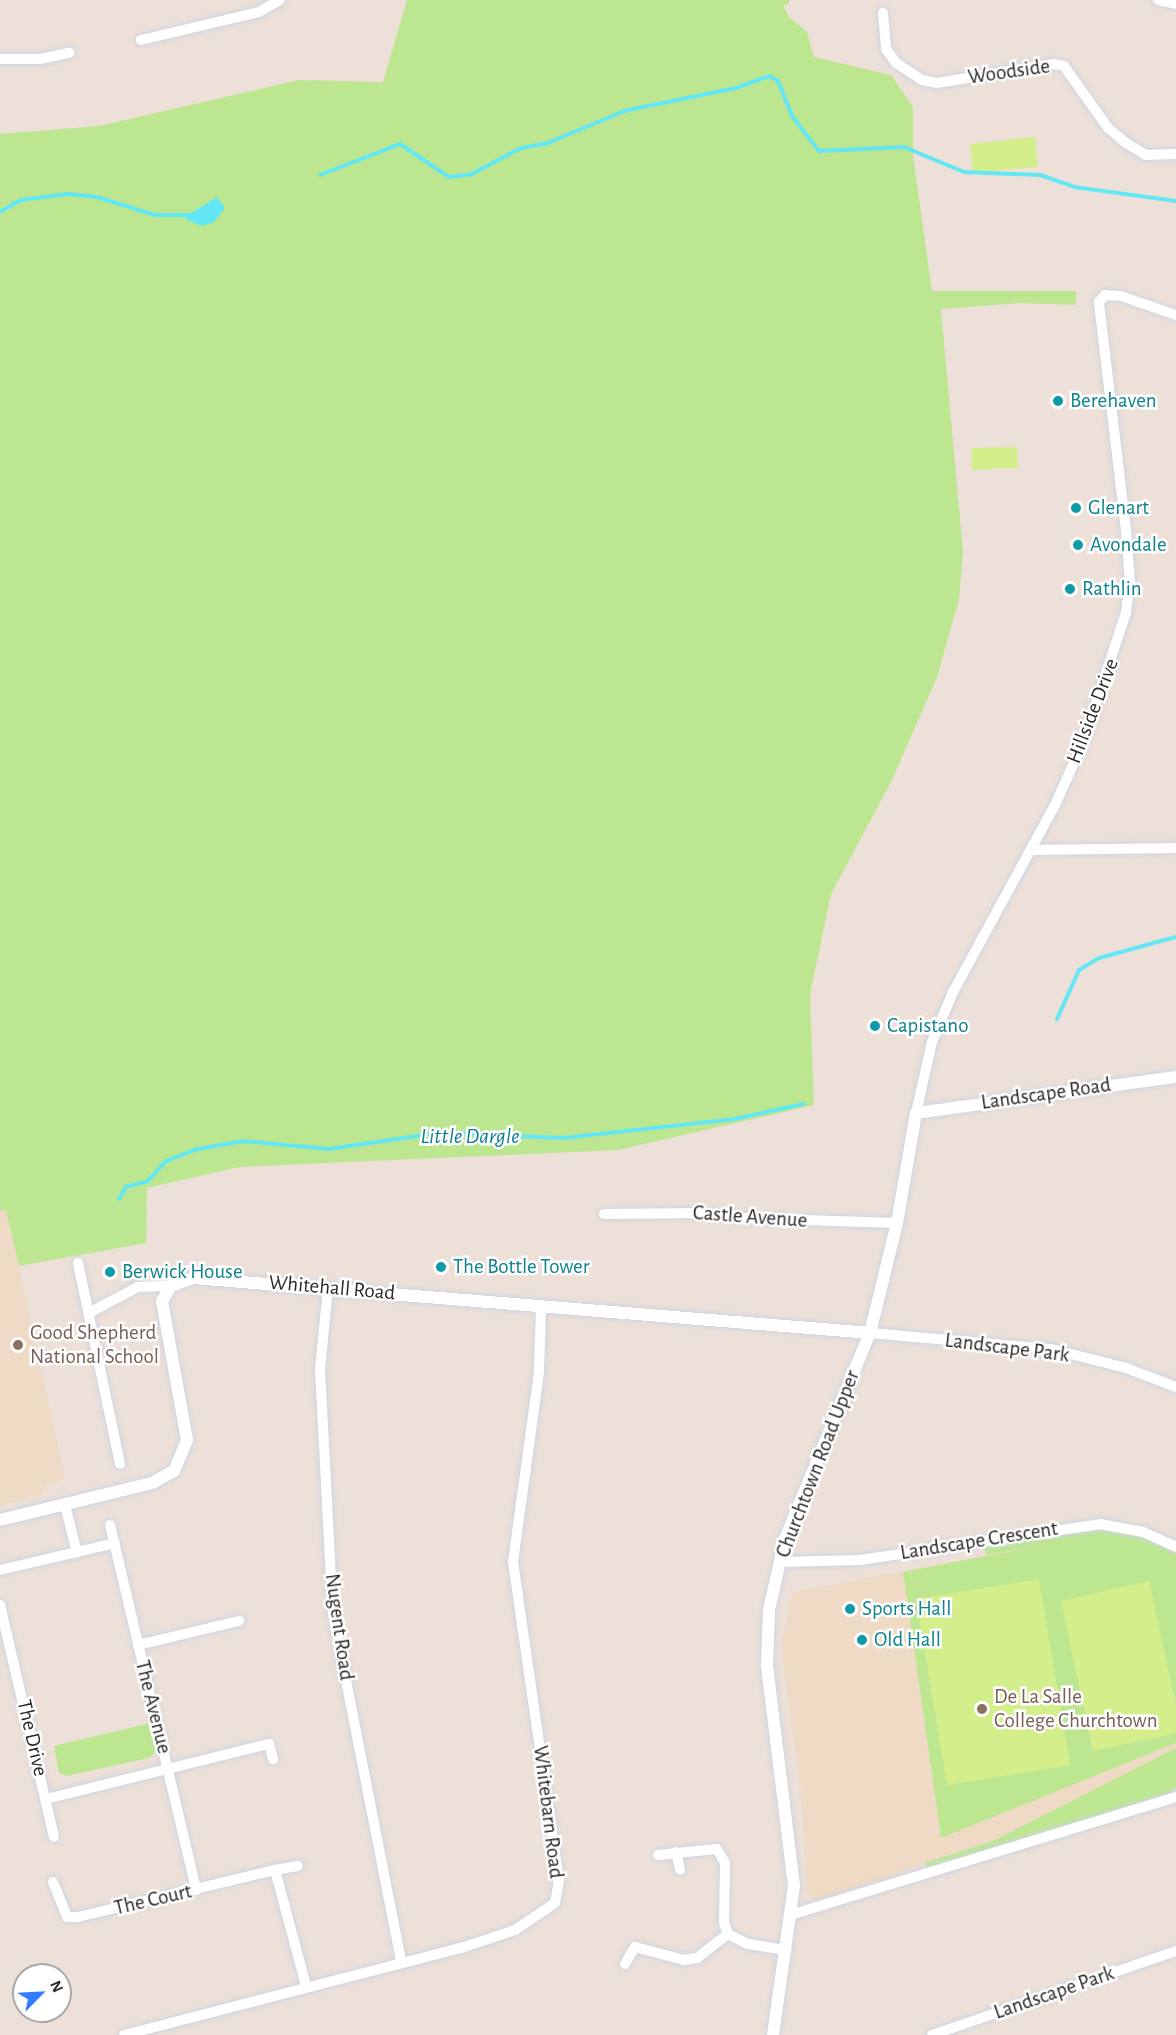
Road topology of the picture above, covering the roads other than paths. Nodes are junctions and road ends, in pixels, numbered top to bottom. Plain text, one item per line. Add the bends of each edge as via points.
1 (280, 0) edge
2 (1158, 0) edge
3 (1176, 4) edge
4 (883, 13) dead end
5 (141, 40) dead end
6 (69, 53) dead end
7 (0, 59) edge
8 (1176, 154) edge
9 (1176, 315) edge
10 (1176, 848) edge
11 (1034, 850) junction
12 (1176, 1077) edge
13 (916, 1113) junction
14 (604, 1214) dead end
15 (897, 1223) junction
16 (78, 1263) dead end
17 (171, 1286) junction
18 (328, 1288) junction
19 (542, 1306) junction
20 (89, 1313) junction
21 (870, 1333) junction
22 (1176, 1387) edge
23 (120, 1464) dead end
24 (65, 1505) junction
25 (0, 1520) edge
26 (110, 1525) dead end
27 (115, 1543) junction
28 (1176, 1547) edge
29 (77, 1552) junction
30 (779, 1562) junction
31 (0, 1570) edge
32 (0, 1605) edge
33 (238, 1621) dead end
34 (138, 1645) junction
35 (273, 1759) dead end
36 (168, 1767) junction
37 (1176, 1797) edge
38 (46, 1799) junction
39 (54, 1837) dead end
40 (676, 1852) junction
41 (658, 1855) dead end
42 (298, 1866) dead end
43 (275, 1870) junction
44 (680, 1870) dead end
45 (53, 1882) dead end
46 (196, 1890) junction
47 (790, 1915) junction
48 (728, 1934) junction
49 (787, 1950) junction
50 (1176, 1951) edge
51 (401, 1962) junction
52 (625, 1964) dead end
53 (306, 1986) junction
54 (124, 2035) edge
55 (773, 2035) edge
56 (932, 2035) edge

1 - 5 street via 259,12
2 - 3 street
4 - 8 street, Woodside via 886,49 896,63 922,80 937,83 1053,64 1064,66 1102,120 1126,143 1146,155
6 - 7 street via 40,59
9 - 11 street, Hillside Drive via 1121,296 1105,295 1099,302 1130,582 1126,613 1082,745
10 - 11 street
11 - 13 street, Hillside Drive via 953,992 932,1042
12 - 13 street, Landscape Road
13 - 15 street, Churchtown Road Upper
14 - 15 street, Castle Avenue via 694,1213
15 - 21 street, Churchtown Road Upper
16 - 20 street
17 - 18 street, Whitehall Road via 193,1278
17 - 20 street via 138,1287
17 - 24 street via 163,1294 162,1313 187,1440 184,1456 174,1471 152,1483
18 - 19 street, Whitehall Road
18 - 51 street, Nugent Road via 321,1391 333,1614
19 - 21 street, Whitehall Road
19 - 51 street, Whitebarn Road via 539,1371 513,1562 559,1881 555,1903 515,1930
20 - 23 street
21 - 22 street, Landscape Park via 1051,1349 1126,1368
21 - 30 street, Churchtown Road Upper
24 - 25 street
24 - 29 street
26 - 27 street, The Avenue
27 - 29 street
27 - 34 street, The Avenue
28 - 30 street, Landscape Crescent via 1143,1532 1100,1524 860,1560
29 - 31 street
30 - 47 street, Churchtown Road Upper via 769,1610 767,1665 790,1836 794,1886
32 - 38 street, The Drive
33 - 34 street
34 - 36 street, The Avenue
35 - 36 street via 269,1744
36 - 38 street
36 - 46 street, The Avenue
37 - 47 street
38 - 39 street, The Drive
40 - 41 street
40 - 44 street
40 - 48 street via 710,1847 722,1853 724,1923
42 - 43 street, The Court
43 - 46 street, The Court
43 - 53 street
45 - 46 street, The Court via 67,1917
47 - 49 street, Churchtown Road Upper
48 - 49 street via 748,1944
48 - 52 street via 697,1958 684,1960 636,1947
49 - 55 street, Churchtown Road Upper
50 - 56 street, Landscape Park
51 - 53 street, Whitebarn Road
53 - 54 street, Whitebarn Road

